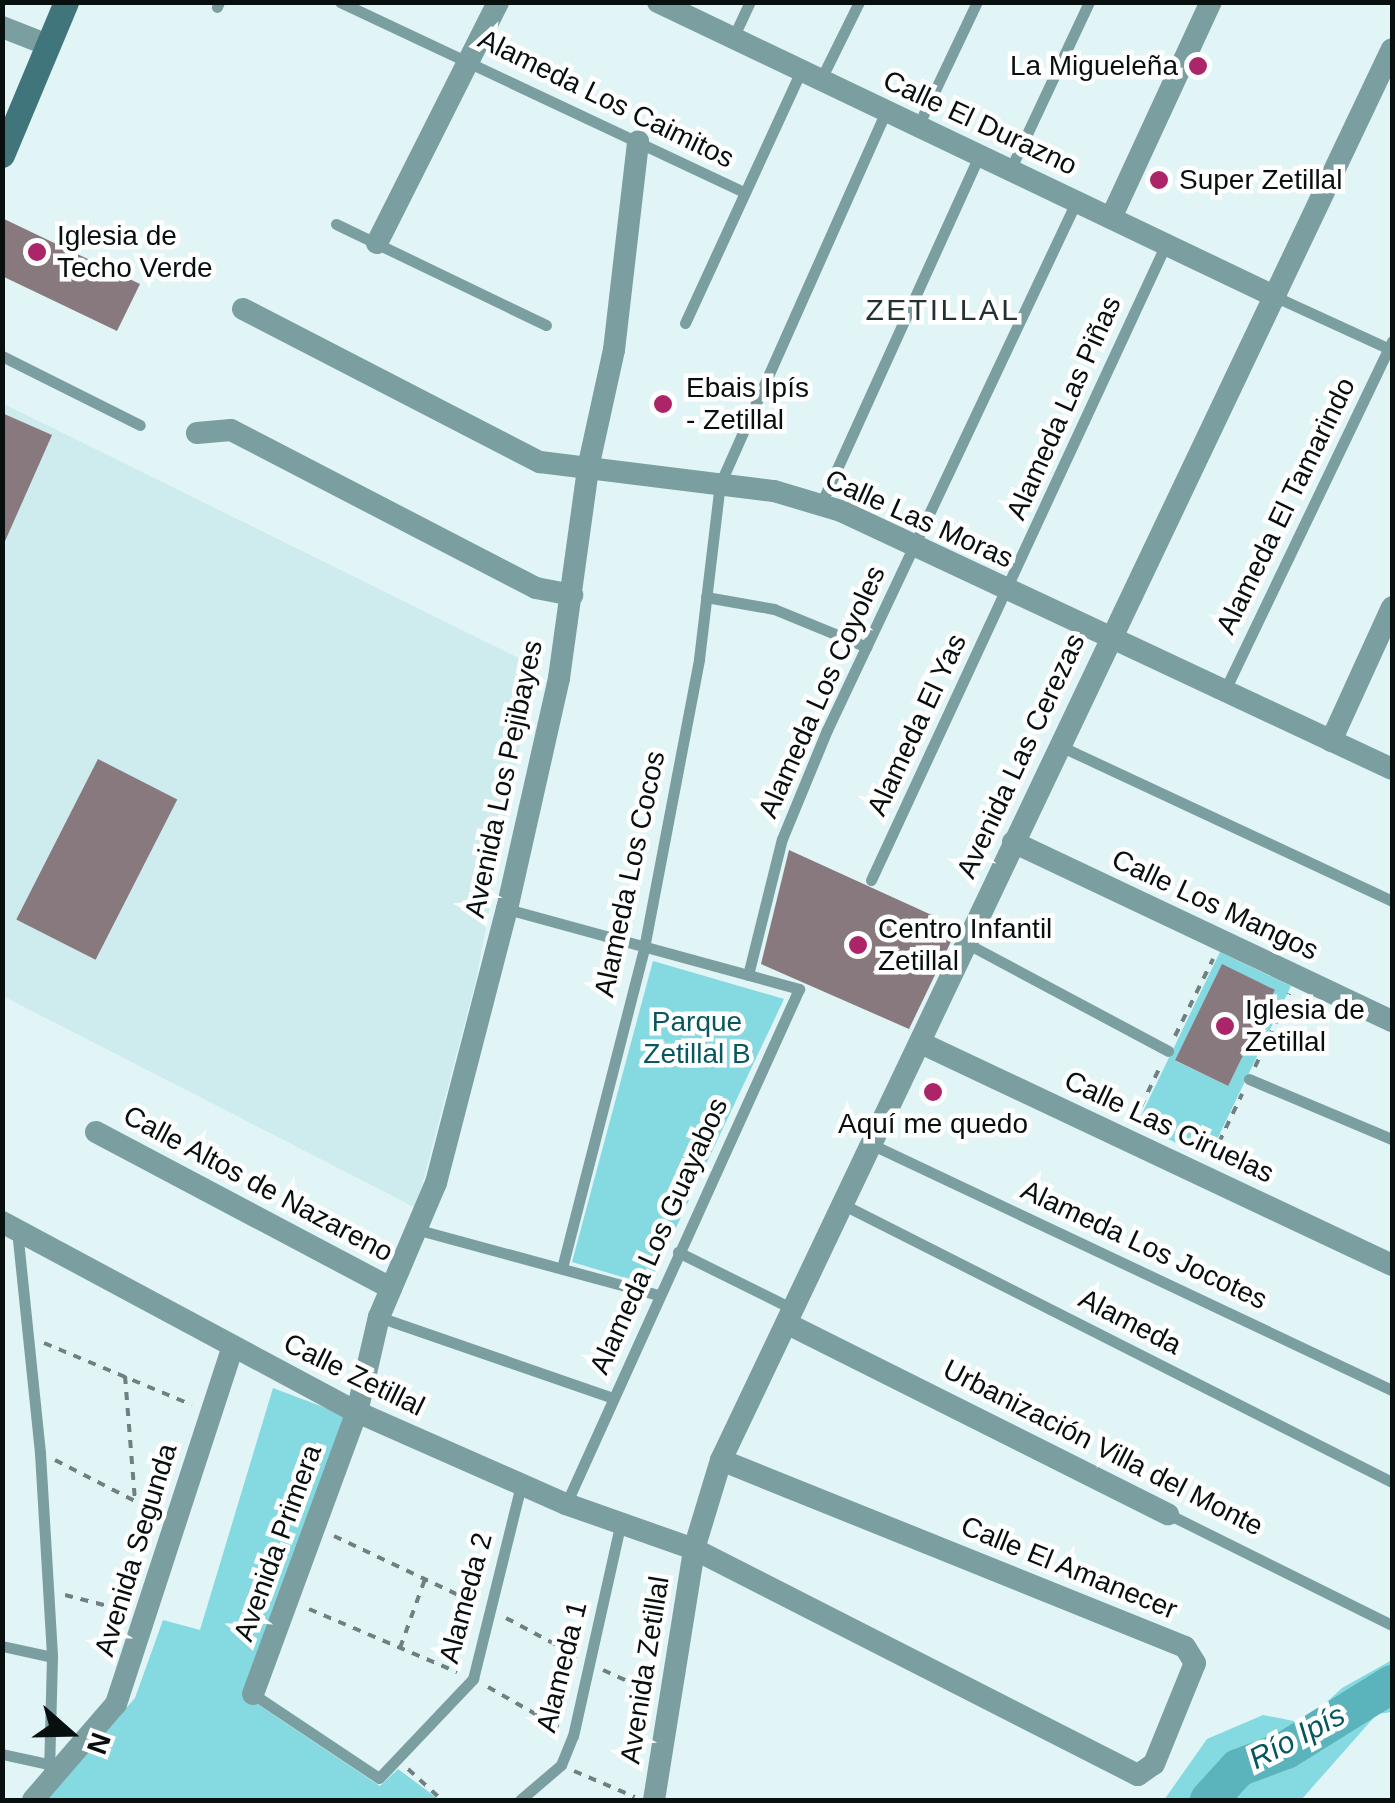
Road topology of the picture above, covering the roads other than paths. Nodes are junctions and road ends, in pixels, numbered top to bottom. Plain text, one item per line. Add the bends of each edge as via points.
1 (66, 2) edge
2 (340, 2) edge
3 (498, 2) edge
4 (658, 2) edge
5 (750, 2) edge
6 (859, 2) edge
7 (977, 2) edge
8 (1090, 2) edge
9 (1210, 2) edge
10 (2, 27) edge
11 (733, 38) junction
12 (48, 45) junction
13 (1392, 49) edge
14 (470, 61) junction
15 (811, 75) junction
16 (886, 111) junction
17 (918, 126) junction
18 (638, 141) junction
19 (2, 155) edge
20 (979, 156) junction
21 (1010, 170) junction
22 (741, 191) junction
23 (1076, 202) junction
24 (1110, 218) junction
25 (336, 224) dead end
26 (377, 243) junction
27 (1166, 244) junction
28 (1276, 296) junction
29 (244, 310) dead end
30 (686, 323) dead end
31 (546, 325) dead end
32 (1391, 347) edge
33 (2, 356) edge
34 (140, 425) dead end
35 (196, 433) dead end
36 (588, 468) junction
37 (720, 484) junction
38 (820, 504) junction
39 (916, 547) junction
40 (1008, 592) junction
41 (572, 595) junction
42 (706, 597) junction
43 (1392, 607) edge
44 (1110, 641) junction
45 (867, 647) junction
46 (1224, 692) junction
47 (1331, 741) junction
48 (1060, 746) junction
49 (1392, 770) edge
50 (1013, 842) junction
51 (871, 880) dead end
52 (1392, 900) edge
53 (507, 910) junction
54 (966, 942) junction
55 (644, 948) junction
56 (748, 976) junction
57 (1392, 1020) edge
58 (921, 1044) junction
59 (1168, 1052) dead end
60 (1249, 1078) dead end
61 (96, 1132) dead end
62 (1392, 1139) edge
63 (875, 1146) junction
64 (846, 1206) junction
65 (10, 1226) edge
66 (419, 1230) junction
67 (678, 1252) junction
68 (1392, 1265) edge
69 (562, 1268) junction
70 (391, 1288) junction
71 (659, 1295) junction
72 (791, 1316) junction
73 (379, 1317) junction
74 (232, 1349) junction
75 (1392, 1390) edge
76 (614, 1398) junction
77 (357, 1412) junction
78 (721, 1460) junction
79 (1392, 1482) edge
80 (521, 1485) junction
81 (566, 1504) junction
82 (1168, 1514) joint
83 (620, 1526) junction
84 (694, 1549) junction
85 (1392, 1625) edge
86 (2, 1646) edge
87 (52, 1658) junction
88 (253, 1694) joint
89 (2, 1754) edge
90 (49, 1780) edge
91 (520, 1800) edge
92 (654, 1800) edge

1 - 12 main road
2 - 14 lane, Alameda Los Caimitos
3 - 14 street
4 - 11 street, Calle El Durazno
5 - 11 lane
6 - 15 lane
7 - 17 lane
8 - 21 lane
9 - 24 street
10 - 12 street
11 - 15 street, Calle El Durazno
12 - 19 main road
13 - 28 street, Avenida Las Cerezas
14 - 18 lane, Alameda Los Caimitos
14 - 26 street
15 - 16 street, Calle El Durazno
15 - 22 lane
16 - 17 street, Calle El Durazno
16 - 37 lane, Alameda Los Cocos
17 - 20 street, Calle El Durazno
18 - 22 lane, Alameda Los Caimitos
18 - 36 street, Avenida Los Pejibayes via 614,350
20 - 21 street, Calle El Durazno
20 - 38 lane
21 - 23 street, Calle El Durazno
22 - 30 lane
23 - 24 street, Calle El Durazno
23 - 39 lane, Alameda Los Coyoles
24 - 27 street, Calle El Durazno
25 - 26 lane
26 - 31 lane
27 - 28 street, Calle El Durazno
27 - 40 lane, Alameda Las Piñas
28 - 32 lane
28 - 44 street, Avenida Las Cerezas
29 - 36 street, Calle Las Moras via 540,462
32 - 46 lane, Alameda El Tamarindo
33 - 34 lane
35 - 41 street via 230,430 536,588
36 - 37 street, Calle Las Moras
36 - 41 street, Avenida Los Pejibayes
37 - 38 street, Calle Las Moras
37 - 42 lane, Alameda Los Cocos
38 - 39 street, Calle Las Moras
39 - 40 street, Calle Las Moras
39 - 45 lane, Alameda Los Coyoles
40 - 44 street, Calle Las Moras
40 - 51 lane, Alameda El Yas
41 - 53 street, Avenida Los Pejibayes
42 - 45 lane via 774,609
42 - 55 lane, Alameda Los Cocos
43 - 47 street
44 - 46 street, Calle Las Moras
44 - 48 street, Avenida Las Cerezas
45 - 56 lane, Alameda Los Coyoles via 782,839
46 - 47 street, Calle Las Moras
47 - 49 street, Calle Las Moras
48 - 50 street, Avenida Las Cerezas
48 - 52 lane
50 - 54 street, Avenida Las Cerezas
50 - 57 street, Calle Los Mangos
53 - 55 lane
53 - 66 street, Avenida Los Pejibayes
54 - 58 street, Avenida Las Cerezas
54 - 59 lane
55 - 56 lane
55 - 69 lane, Alameda Los Cocos
56 - 67 lane, Alameda Los Guayabos via 799,989
58 - 63 street, Avenida Las Cerezas
58 - 68 street, Calle Las Ciruelas
60 - 62 lane
61 - 70 street, Calle Altos de Nazareno
63 - 64 street, Avenida Las Cerezas
63 - 75 lane, Alameda Los Jocotes
64 - 72 street, Avenida Las Cerezas
64 - 79 lane, Alameda
65 - 74 street, Calle Zetillal
65 - 87 lane via 30,1337
66 - 69 lane
66 - 70 street, Avenida Los Pejibayes
67 - 71 lane, Alameda Los Guayabos
67 - 72 lane
69 - 71 lane
70 - 73 street, Avenida Los Pejibayes
71 - 76 lane, Alameda Los Guayabos
72 - 78 street, Avenida Las Cerezas
72 - 82 street, Urbanización Villa del Monte
73 - 76 lane
73 - 77 street, Avenida Los Pejibayes
74 - 77 street, Calle Zetillal
74 - 90 street, Avenida Segunda via 116,1704
76 - 81 lane, Alameda Los Guayabos
77 - 80 street, Calle Zetillal
77 - 88 street, Avenida Primera
78 - 84 street, Avenida Las Cerezas
78 - 84 street, Calle El Amanecer via 1185,1647 1196,1663 1154,1764 1138,1775
80 - 81 street, Calle Zetillal
80 - 88 lane, Alameda 2 via 473,1678 379,1778
81 - 83 street, Calle Zetillal
82 - 85 lane, Urbanización Villa del Monte
83 - 84 street, Calle Zetillal
83 - 91 lane, Alameda 1 via 573,1736 561,1765
84 - 92 street, Avenida Zetillal
86 - 87 lane
87 - 90 lane
89 - 90 lane

